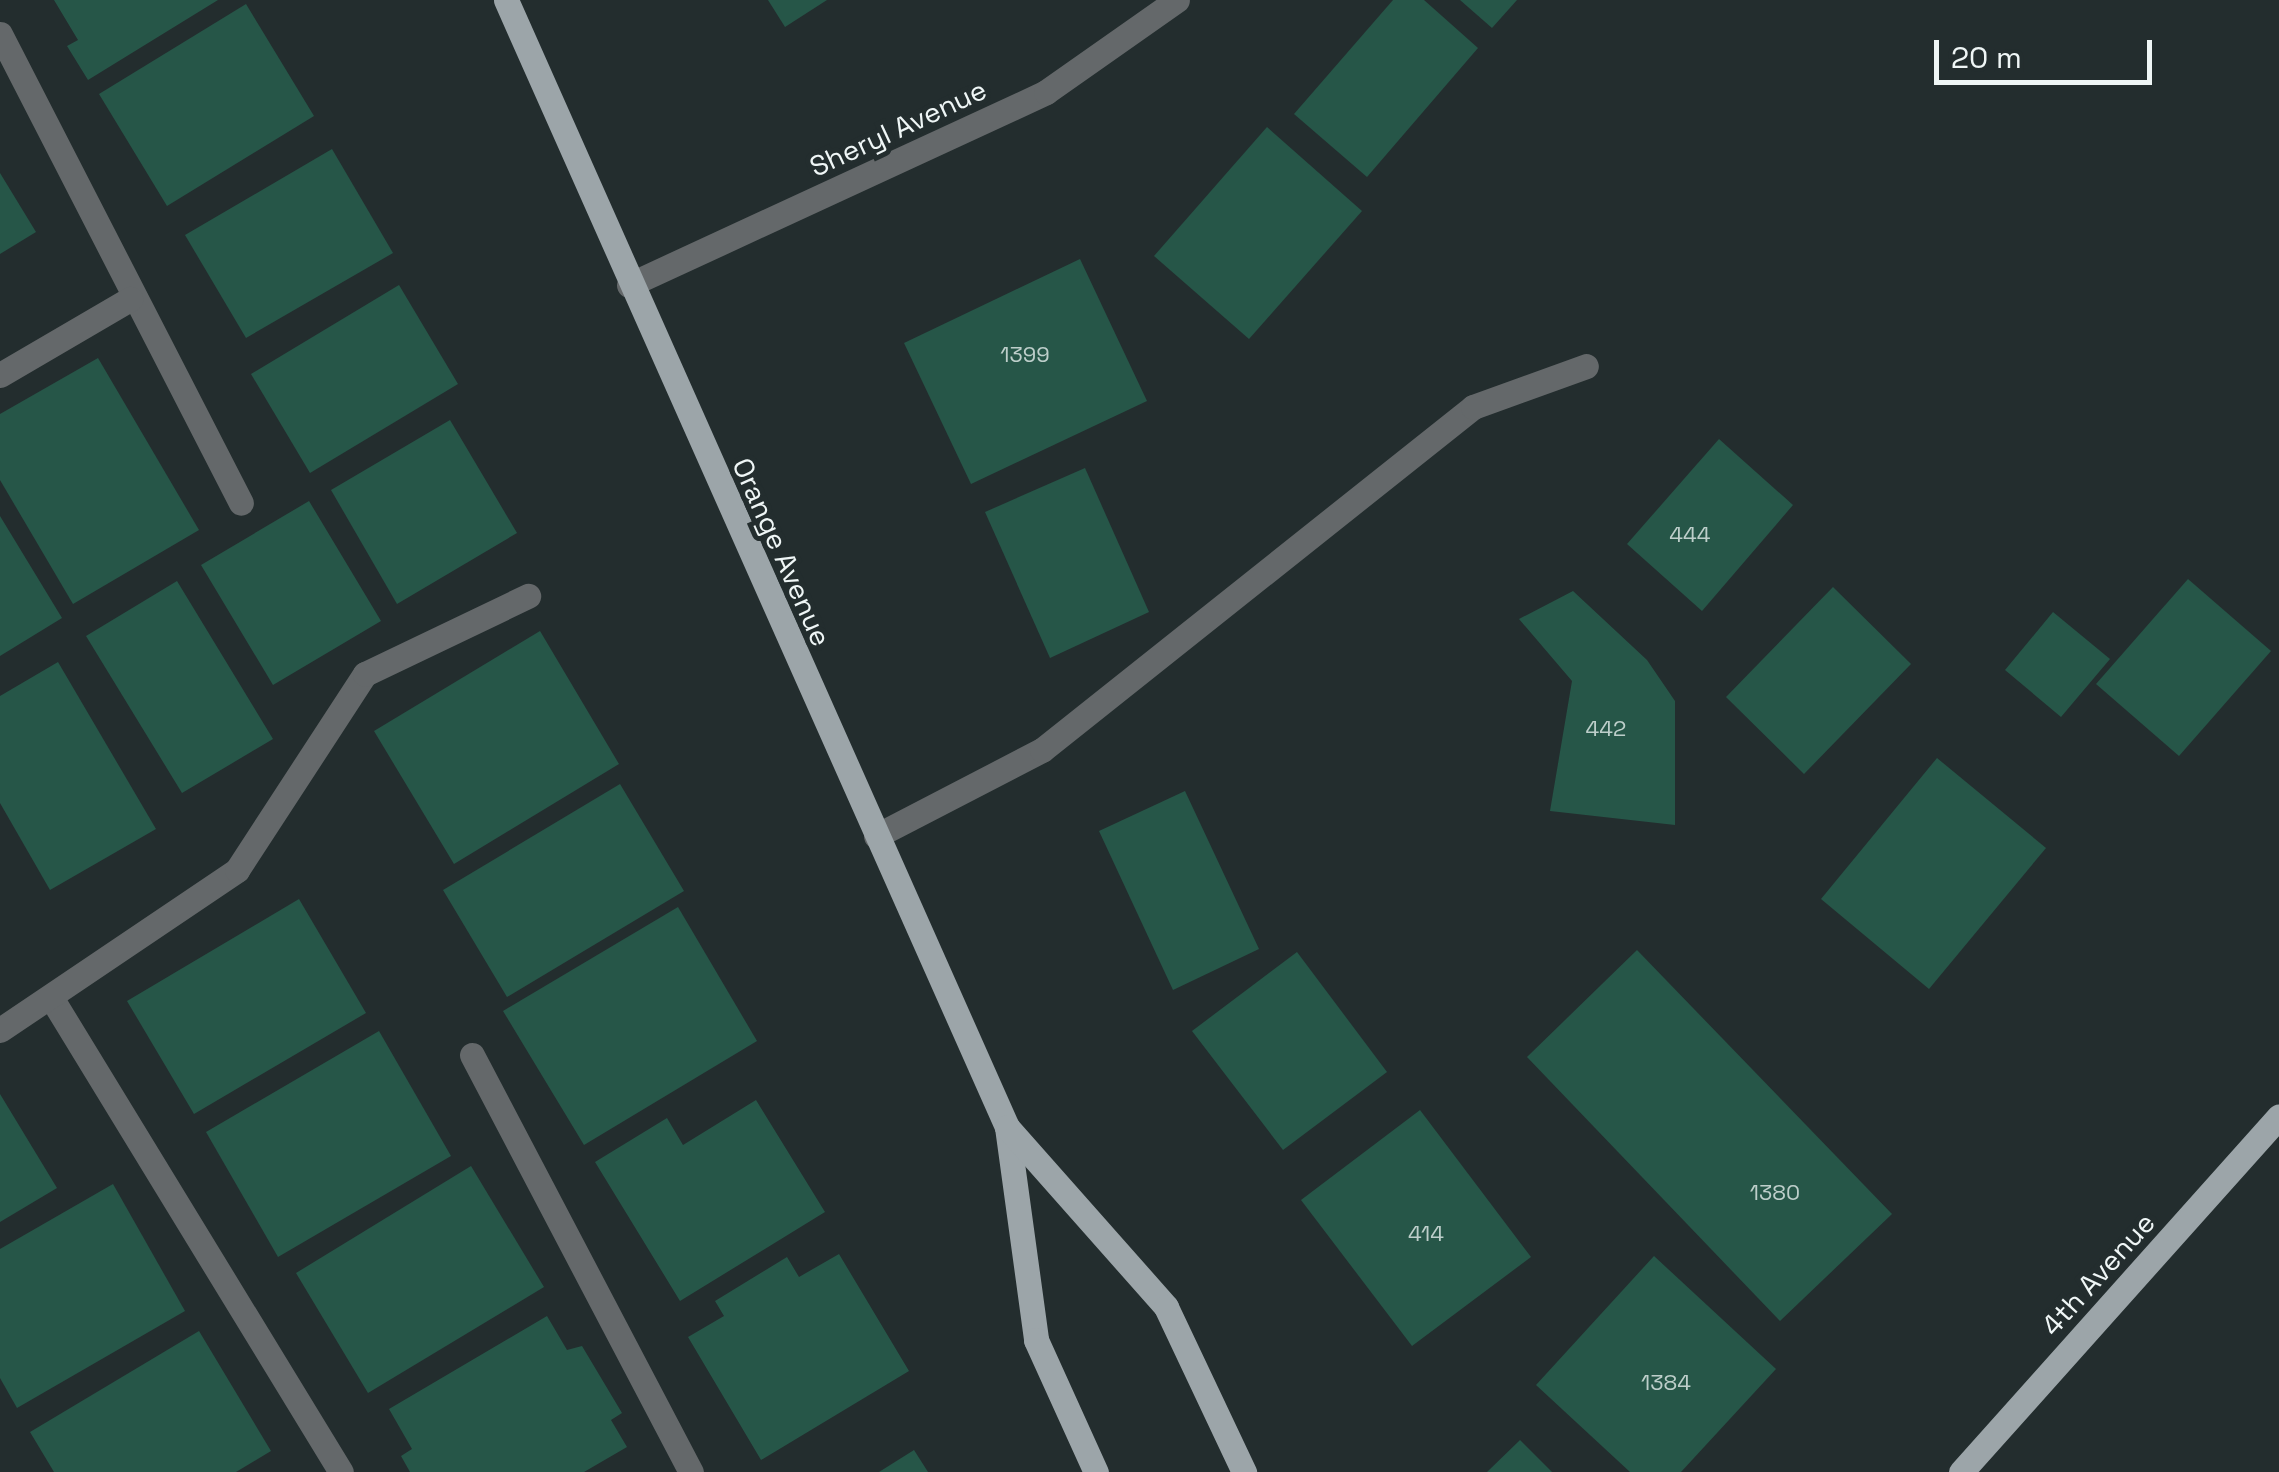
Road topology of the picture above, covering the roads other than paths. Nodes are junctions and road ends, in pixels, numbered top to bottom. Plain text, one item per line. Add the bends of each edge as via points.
1 (506, 0) edge
2 (1178, 0) edge
3 (0, 34) edge
4 (629, 285) junction
5 (130, 299) junction
6 (1586, 366) dead end
7 (0, 376) edge
8 (242, 503) dead end
9 (528, 596) dead end
10 (876, 836) junction
11 (52, 1000) junction
12 (0, 1030) edge
13 (472, 1055) dead end
14 (2279, 1116) edge
15 (1007, 1126) junction
16 (1967, 1470) edge
17 (341, 1472) edge
18 (692, 1472) edge
19 (1096, 1472) edge
20 (1244, 1472) edge

1 - 4 main road, Orange Avenue
2 - 4 street, Sheryl Avenue via 1046,92
3 - 5 street
4 - 10 main road, Orange Avenue
5 - 7 street
5 - 8 street
6 - 10 street via 1473,407 1042,750
9 - 11 street via 365,674 237,870
10 - 15 main road, Orange Avenue
11 - 12 street
11 - 17 street
13 - 18 street
14 - 16 main road, 4th Avenue
15 - 19 main road, Orange Avenue via 1036,1340
15 - 20 main road, Orange Avenue via 1166,1307

